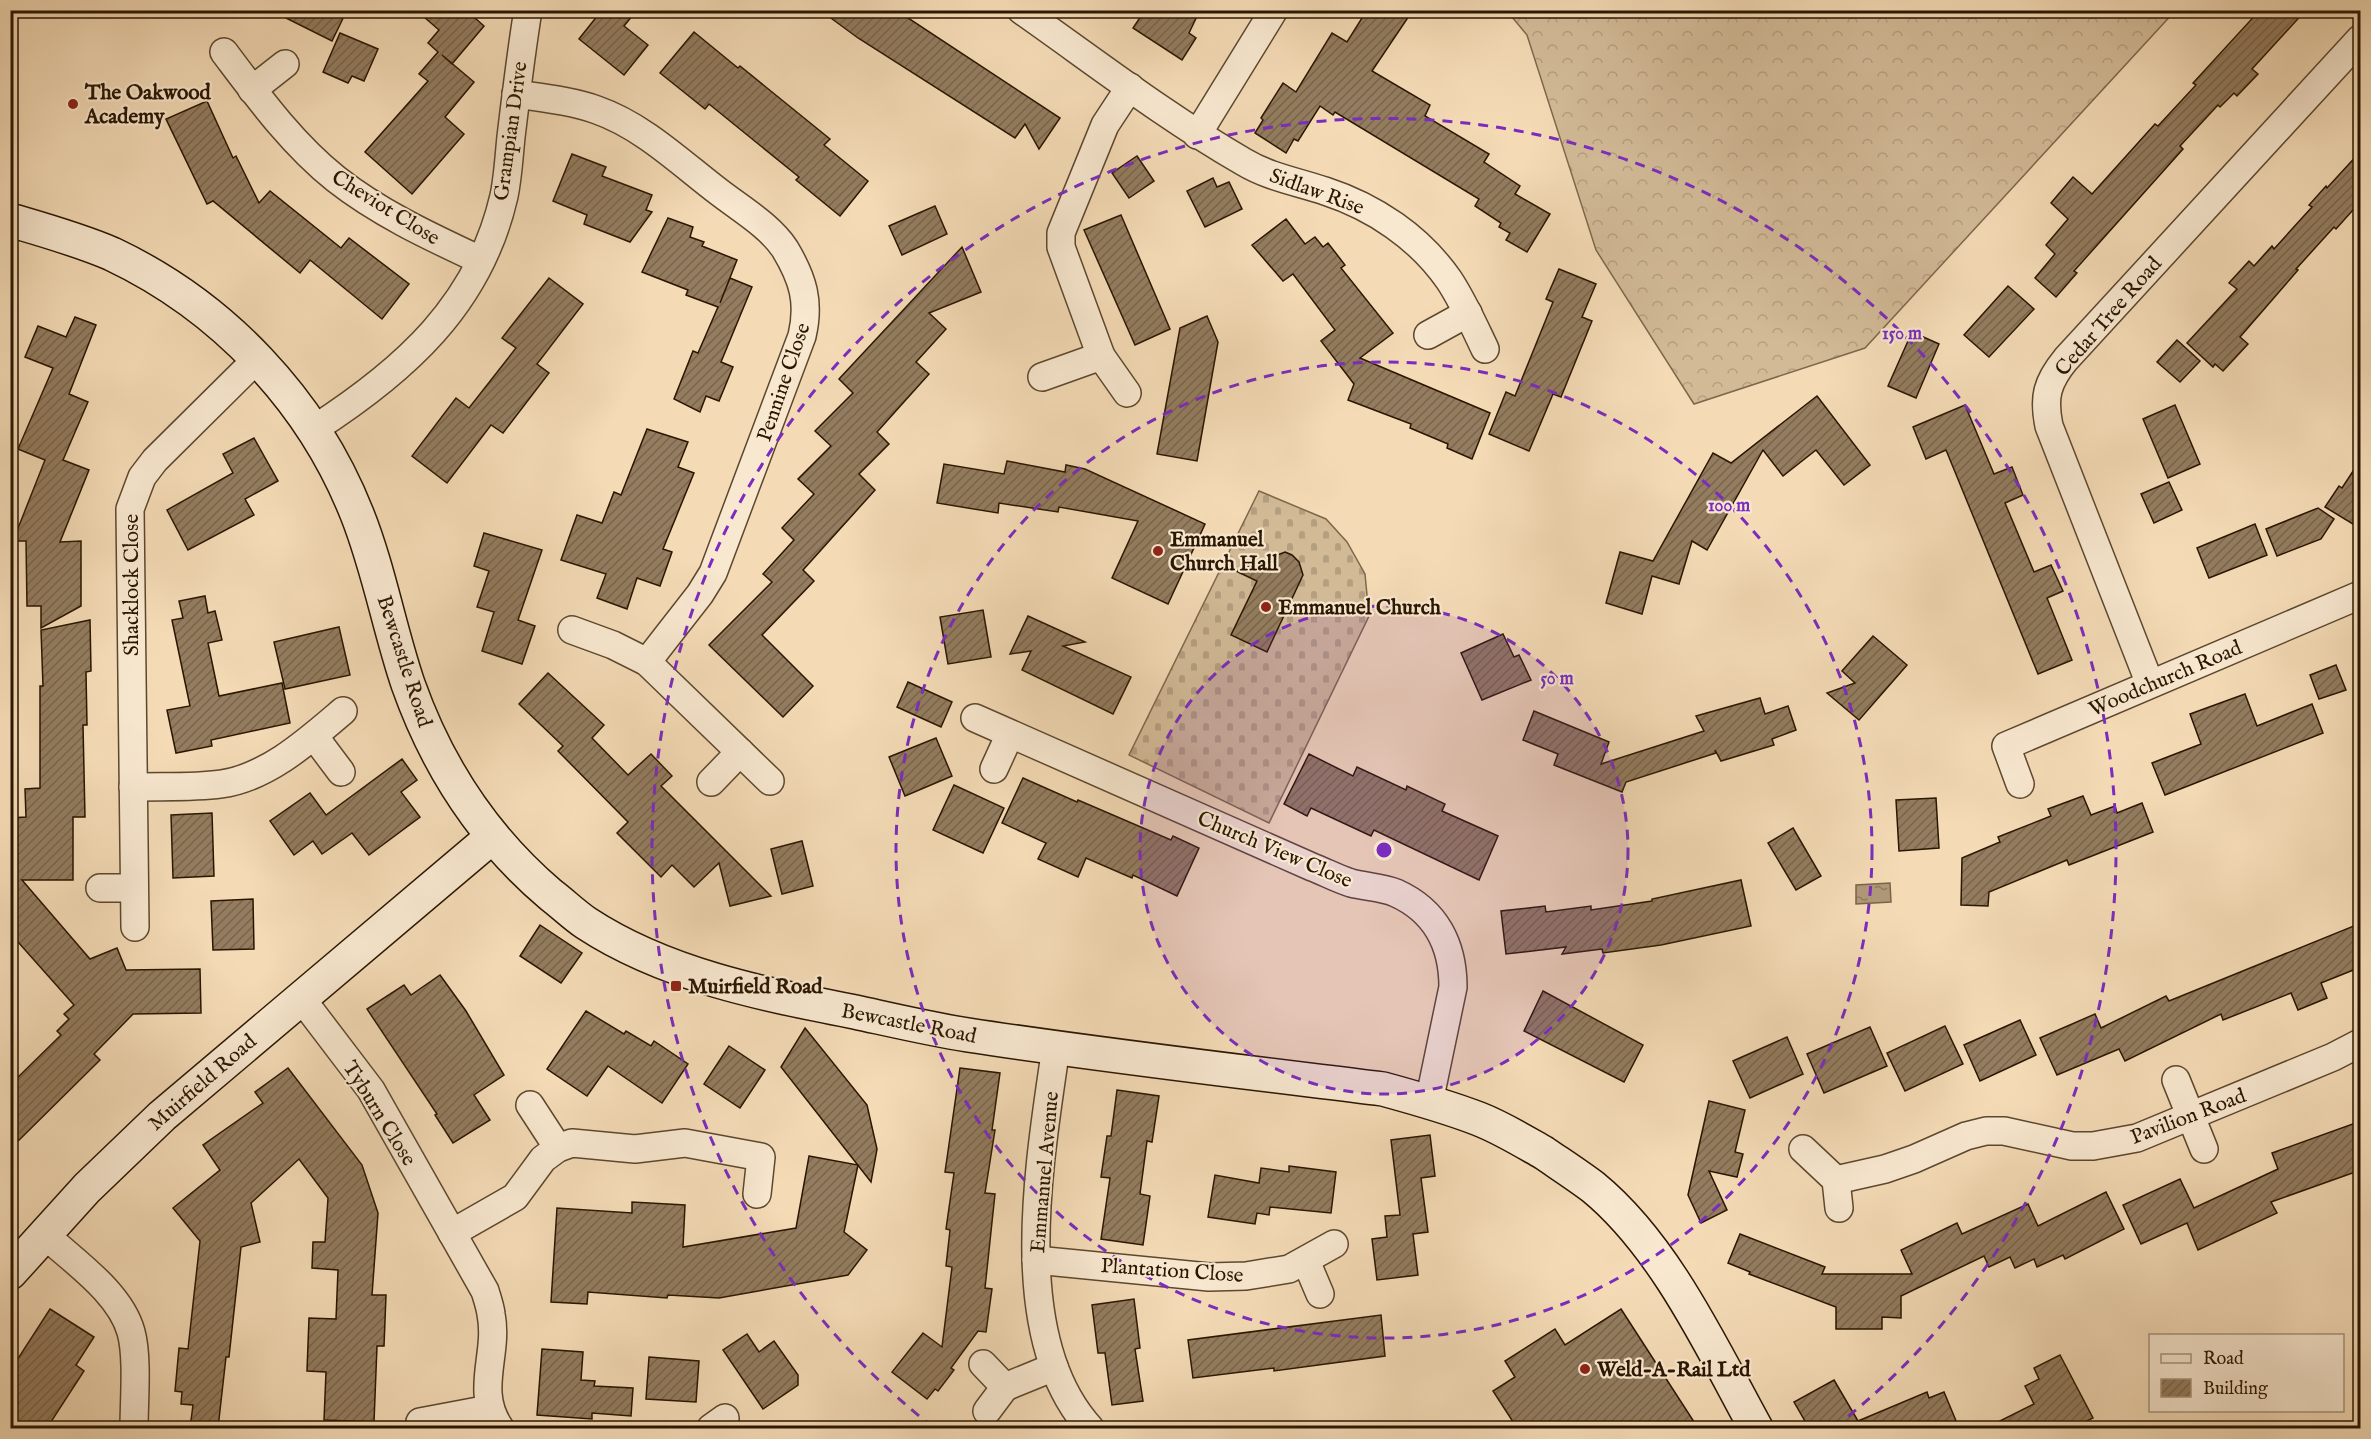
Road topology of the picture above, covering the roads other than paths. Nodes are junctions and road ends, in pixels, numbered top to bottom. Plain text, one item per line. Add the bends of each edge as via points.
1 (528, 10) edge
2 (1021, 10) edge
3 (1274, 10) edge
4 (2361, 39) edge
5 (224, 52) dead end
6 (285, 64) dead end
7 (1130, 87) junction
8 (252, 90) junction
9 (516, 94) junction
10 (1197, 135) junction
11 (10, 220) edge
12 (480, 260) junction
13 (1468, 313) junction
14 (1428, 334) dead end
15 (1485, 349) dead end
16 (1101, 356) junction
17 (257, 359) junction
18 (1042, 377) dead end
19 (1127, 393) dead end
20 (314, 429) junction
21 (2361, 595) edge
22 (572, 630) dead end
23 (647, 662) junction
24 (2150, 684) junction
25 (343, 711) dead end
26 (975, 718) dead end
27 (1010, 734) junction
28 (314, 736) junction
29 (740, 752) junction
30 (994, 769) dead end
31 (340, 772) dead end
32 (711, 782) dead end
33 (770, 782) dead end
34 (2020, 784) dead end
35 (133, 787) junction
36 (492, 837) junction
37 (100, 888) dead end
38 (134, 888) junction
39 (135, 927) dead end
40 (301, 998) junction
41 (2361, 1043) edge
42 (1056, 1047) junction
43 (2176, 1080) dead end
44 (1429, 1102) junction
45 (530, 1105) dead end
46 (2191, 1117) junction
47 (558, 1148) junction
48 (1803, 1149) dead end
49 (2204, 1149) dead end
50 (1836, 1180) junction
51 (757, 1194) dead end
52 (1839, 1208) dead end
53 (452, 1233) junction
54 (44, 1234) junction
55 (1334, 1244) dead end
56 (1036, 1260) junction
57 (1306, 1261) junction
58 (10, 1274) edge
59 (1320, 1294) dead end
60 (983, 1364) dead end
61 (1054, 1367) junction
62 (1005, 1387) junction
63 (987, 1411) dead end
64 (495, 1419) edge
65 (420, 1422) dead end
66 (134, 1428) edge
67 (1090, 1428) edge
68 (1756, 1428) edge

1 - 9 street, Grampian Drive
2 - 7 street, Sidlaw Rise
3 - 10 street
4 - 24 street, Cedar Tree Road via 2056,371 2048,390 2049,426
5 - 8 street, Cheviot Close
6 - 8 street
7 - 10 street, Sidlaw Rise
7 - 16 street via 1105,125 1061,233 1061,247
8 - 12 street, Cheviot Close via 309,155 337,180 411,227
9 - 12 street, Grampian Drive via 504,195
9 - 23 street, Pennine Close via 598,111 645,136 775,237 795,268 806,300 802,336 713,573
10 - 13 street, Sidlaw Rise via 1254,168 1327,191 1389,221 1431,259
11 - 17 street, Bewcastle Road via 109,253 147,273 204,312
12 - 20 street, Grampian Drive via 441,325 417,350 369,392
13 - 14 street
13 - 15 street, Sidlaw Rise
16 - 18 street
16 - 19 street
17 - 20 street, Bewcastle Road
17 - 35 street, Shacklock Close via 155,460 142,477 130,509
20 - 36 street, Bewcastle Road via 358,516 422,720 459,789
21 - 24 street, Woodchurch Road
22 - 23 street
23 - 29 street
24 - 34 street, Woodchurch Road via 2006,746
25 - 28 street
26 - 27 street, Church View Close
27 - 30 street
27 - 44 street, Church View Close via 1312,867 1351,883 1396,893 1428,916 1450,949 1453,967 1453,987
28 - 31 street
28 - 35 street via 267,767 222,784
29 - 32 street
29 - 33 street
35 - 38 street, Shacklock Close
36 - 40 street, Muirfield Road
36 - 42 street, Bewcastle Road via 583,922 630,948 697,974 778,997 964,1034
37 - 38 street
38 - 39 street, Shacklock Close
40 - 53 street, Tyburn Close via 371,1090
40 - 54 street, Muirfield Road via 136,1140
41 - 46 street, Pavilion Road
42 - 44 street, Bewcastle Road via 1383,1089
42 - 56 street, Emmanuel Avenue via 1041,1154
43 - 46 street
44 - 68 street, Bewcastle Road via 1523,1140 1594,1188 1626,1220 1673,1280
45 - 47 street
46 - 49 street
46 - 50 street, Pavilion Road via 2137,1138 2093,1146 2072,1146 2004,1131 1976,1132 1905,1163
47 - 51 street via 572,1143 635,1149 685,1143 761,1157
47 - 53 street via 543,1159 515,1197
48 - 50 street
50 - 52 street
53 - 64 street, Tyburn Close via 485,1291 492,1315 487,1391
54 - 58 street, Muirfield Road
54 - 66 street via 115,1299 126,1317 132,1335
55 - 57 street, Plantation Close
56 - 57 street, Plantation Close via 1209,1277 1269,1274
56 - 61 street, Emmanuel Avenue via 1046,1339
57 - 59 street
60 - 62 street
61 - 62 street
61 - 67 street, Emmanuel Avenue via 1061,1389
62 - 63 street
64 - 65 street

